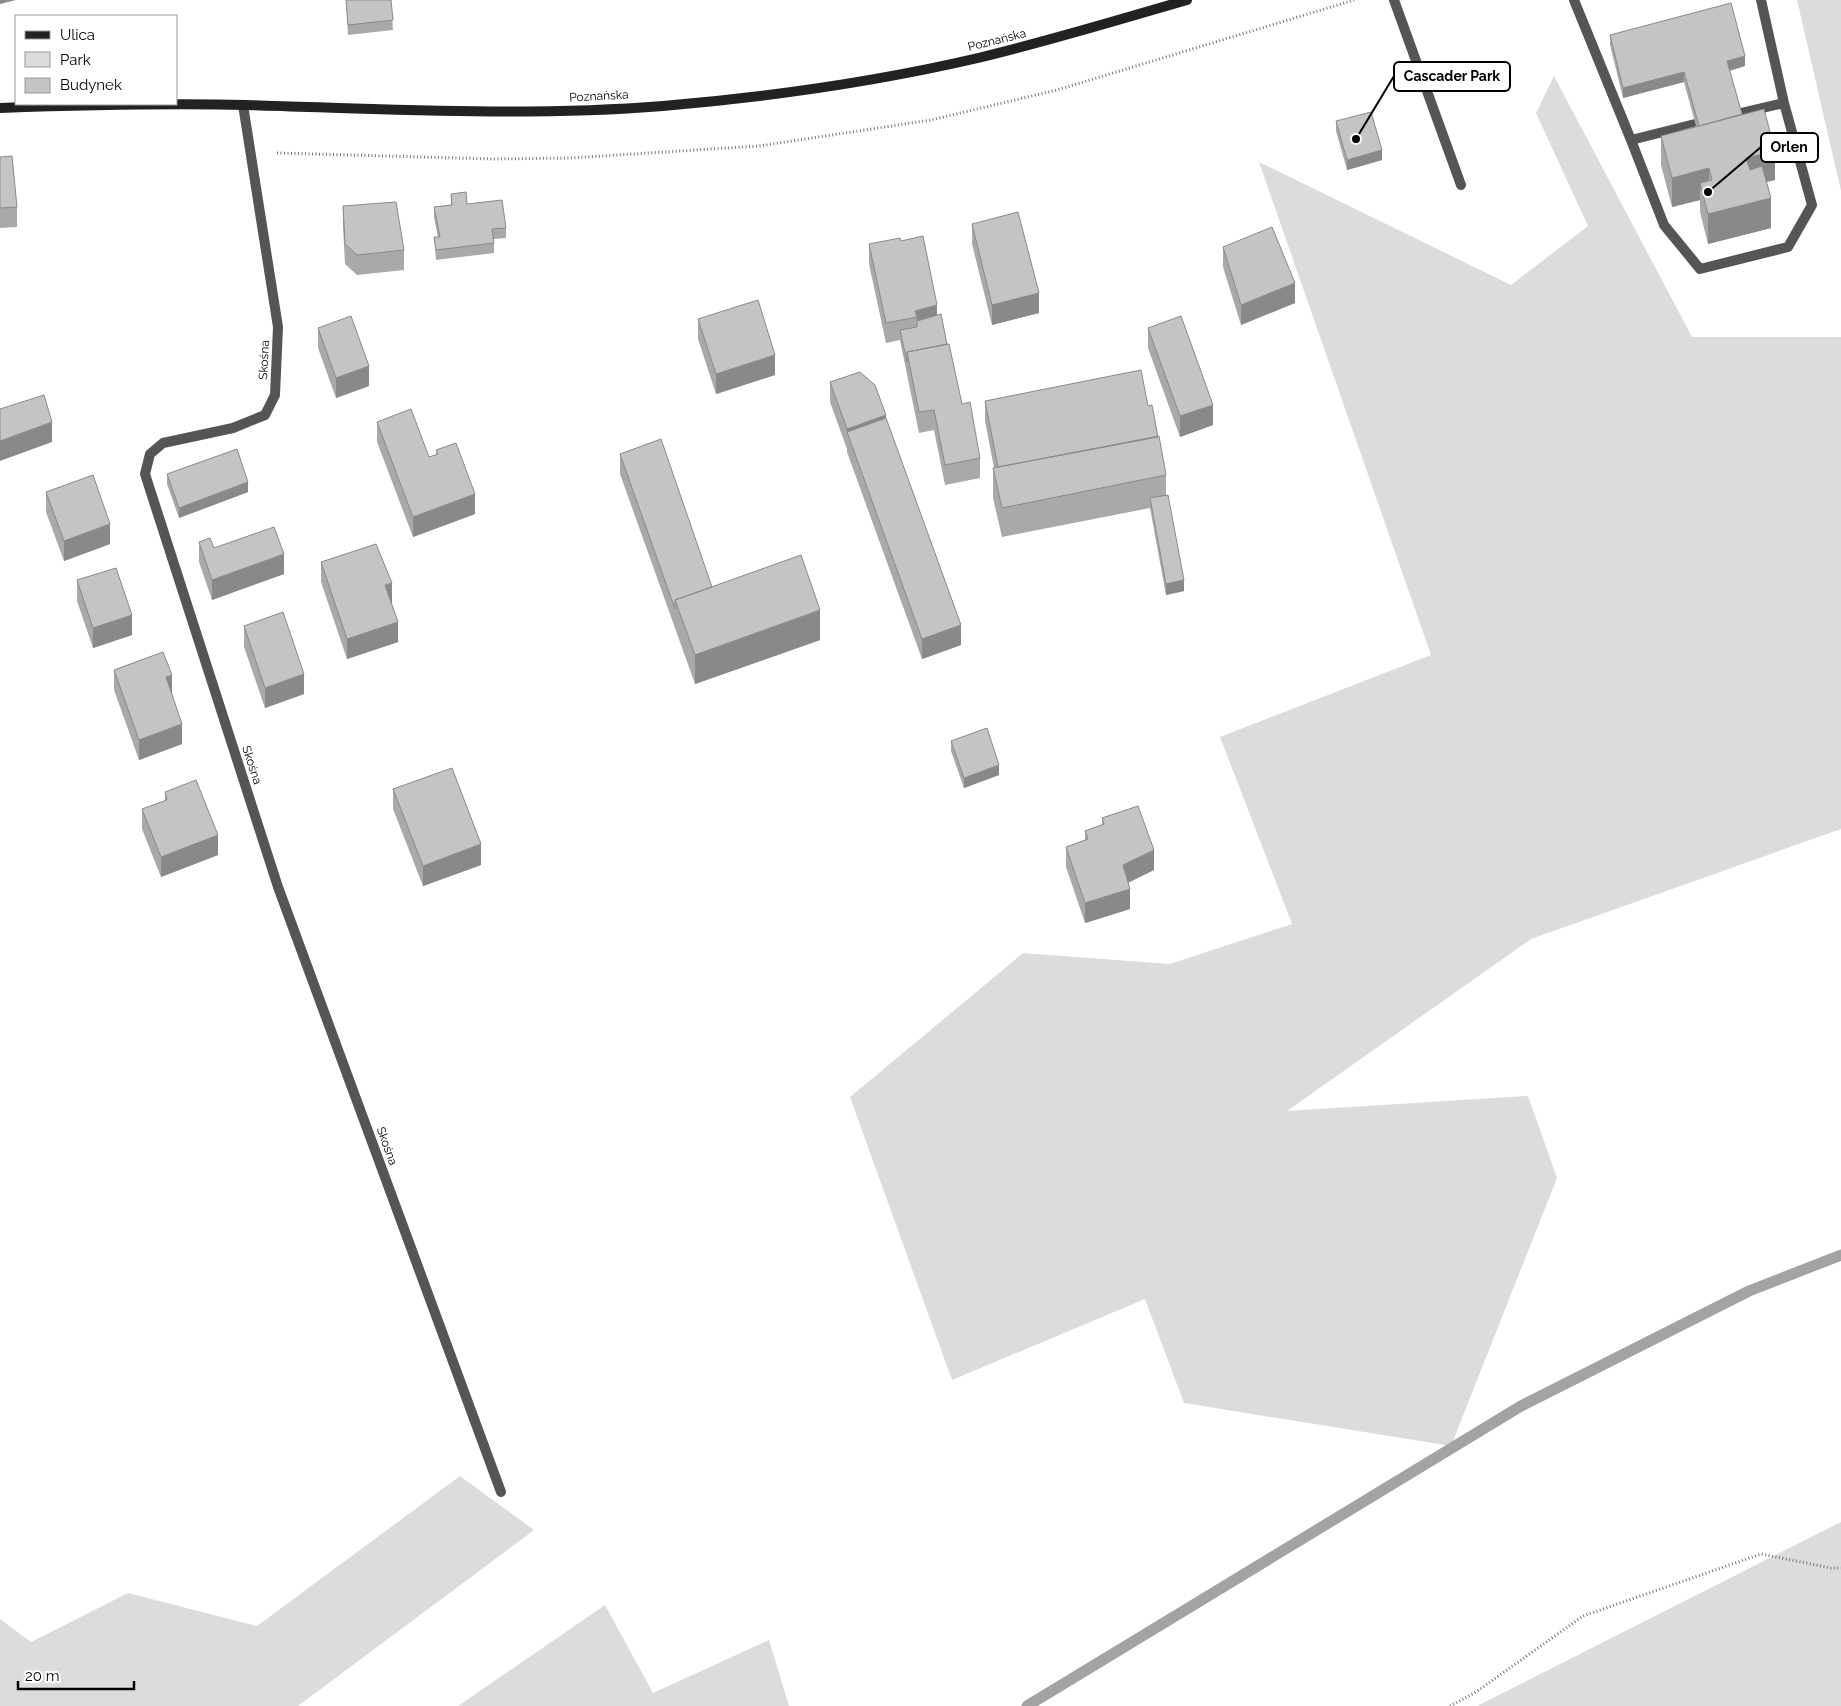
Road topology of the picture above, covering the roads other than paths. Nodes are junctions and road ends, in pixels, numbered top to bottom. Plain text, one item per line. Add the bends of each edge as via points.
1 (1187, 0) edge
2 (1394, 0) edge
3 (1574, 0) edge
4 (1761, 0) edge
5 (1784, 103) junction
6 (80, 105) edge
7 (178, 105) edge
8 (243, 105) junction
9 (0, 108) edge
10 (1631, 140) junction
11 (1461, 185) dead end
12 (501, 1492) dead end

1 - 8 main road, Poznańska via 977,58 882,78 765,95 662,106 544,111
2 - 11 street
3 - 10 street
4 - 5 street
5 - 10 street
5 - 10 street via 1812,205 1788,247 1700,269 1664,225
6 - 9 main road, Poznańska
7 - 8 main road, Poznańska
8 - 12 street, Skośna via 278,327 275,395 265,415 233,428 163,443 150,454 145,474 278,887

